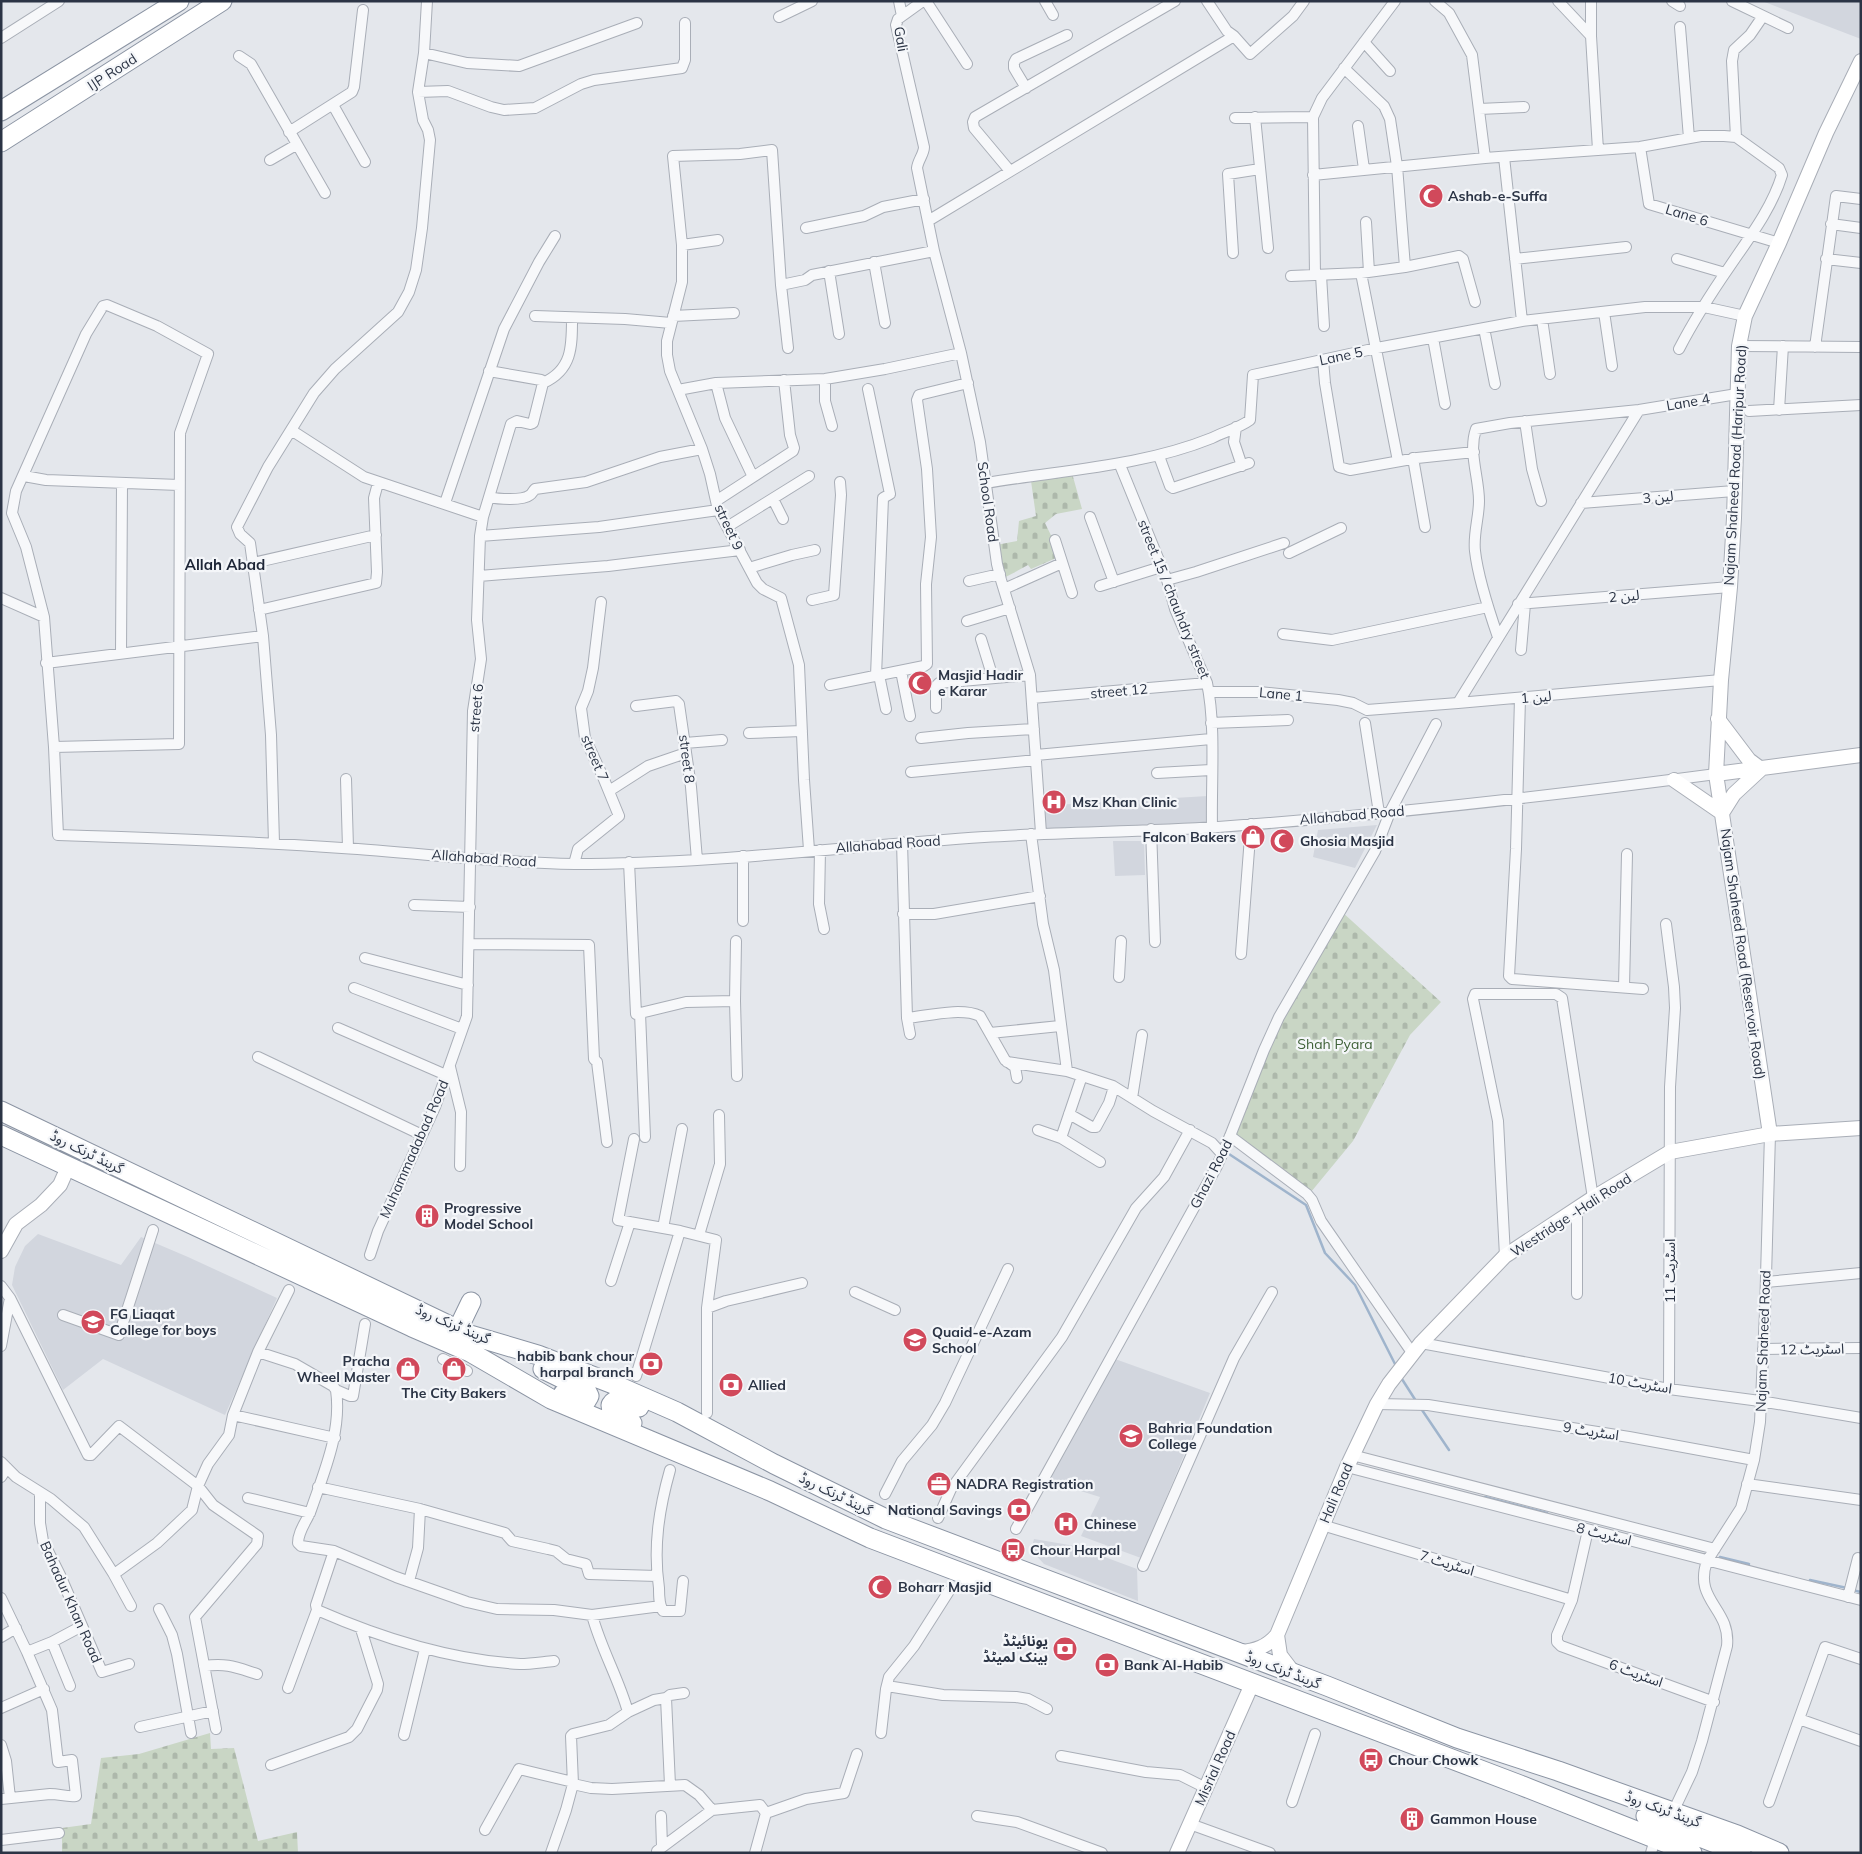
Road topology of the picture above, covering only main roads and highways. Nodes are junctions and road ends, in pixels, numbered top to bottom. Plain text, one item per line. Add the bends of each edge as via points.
1 (179, 1) edge
2 (222, 1) edge
3 (198, 8) edge
4 (1861, 61) edge
5 (1, 112) edge
6 (1, 142) edge
7 (1718, 719) junction
8 (1861, 755) edge
9 (1761, 770) junction
10 (1716, 774) junction
11 (1674, 780) road end
12 (1722, 813) junction
13 (1, 1111) edge
14 (1861, 1128) edge
15 (1770, 1134) junction
16 (1, 1135) edge
17 (68, 1167) junction
18 (1, 1251) edge
19 (471, 1302) dead end
20 (462, 1331) junction
21 (1414, 1352) joint
22 (489, 1362) junction
23 (774, 1464) junction
24 (770, 1491) junction
25 (1277, 1635) junction
26 (1236, 1652) junction
27 (1299, 1676) junction
28 (1252, 1684) junction
29 (1500, 1753) junction
30 (1653, 1846) edge
31 (1177, 1853) edge
32 (1692, 1853) edge
33 (1740, 1853) edge
34 (1780, 1853) edge

1 - 5 highway, IJP Road
2 - 3 highway, IJP Road
3 - 6 highway, IJP Road
4 - 7 main road, Najam Shaheed Road (Haripur Road) via 1745,316 1739,346 1730,587
7 - 9 main road via 1748,760
7 - 10 main road, Najam Shaheed Road (Haripur Road)
8 - 9 main road
9 - 10 main road
9 - 12 main road via 1734,794
10 - 12 main road, Najam Shaheed Road (Reservoir Road)
11 - 12 main road
12 - 15 main road, Najam Shaheed Road (Reservoir Road)
13 - 20 highway, گرینڈ ٹرنک روڈ
14 - 15 main road, Westridge -Hali Road
15 - 21 main road, Westridge -Hali Road via 1670,1152 1593,1198 1505,1256
16 - 17 highway, گرینڈ ٹرنک روڈ
17 - 18 main road via 60,1185 16,1224
17 - 22 highway, گرینڈ ٹرنک روڈ
19 - 20 highway
20 - 22 highway via 586,1390 589,1398 580,1401
20 - 23 highway, گرینڈ ٹرنک روڈ via 621,1387 678,1412
21 - 25 main road, Hali Road via 1377,1404
22 - 24 highway, گرینڈ ٹرنک روڈ via 551,1399
23 - 24 highway via 620,1399 611,1405 614,1414
23 - 26 highway, گرینڈ ٹرنک روڈ via 886,1518
24 - 28 highway, گرینڈ ٹرنک روڈ via 870,1538
25 - 26 main road via 1262,1648
25 - 27 main road via 1283,1661
26 - 27 highway, گرینڈ ٹرنک روڈ
27 - 29 highway, گرینڈ ٹرنک روڈ
28 - 30 highway, گرینڈ ٹرنک روڈ via 1520,1785
28 - 31 main road, Misrial Road
29 - 33 highway via 1618,1805
29 - 34 highway, گرینڈ ٹرنک روڈ via 1673,1812
30 - 32 highway, گرینڈ ٹرنک روڈ

